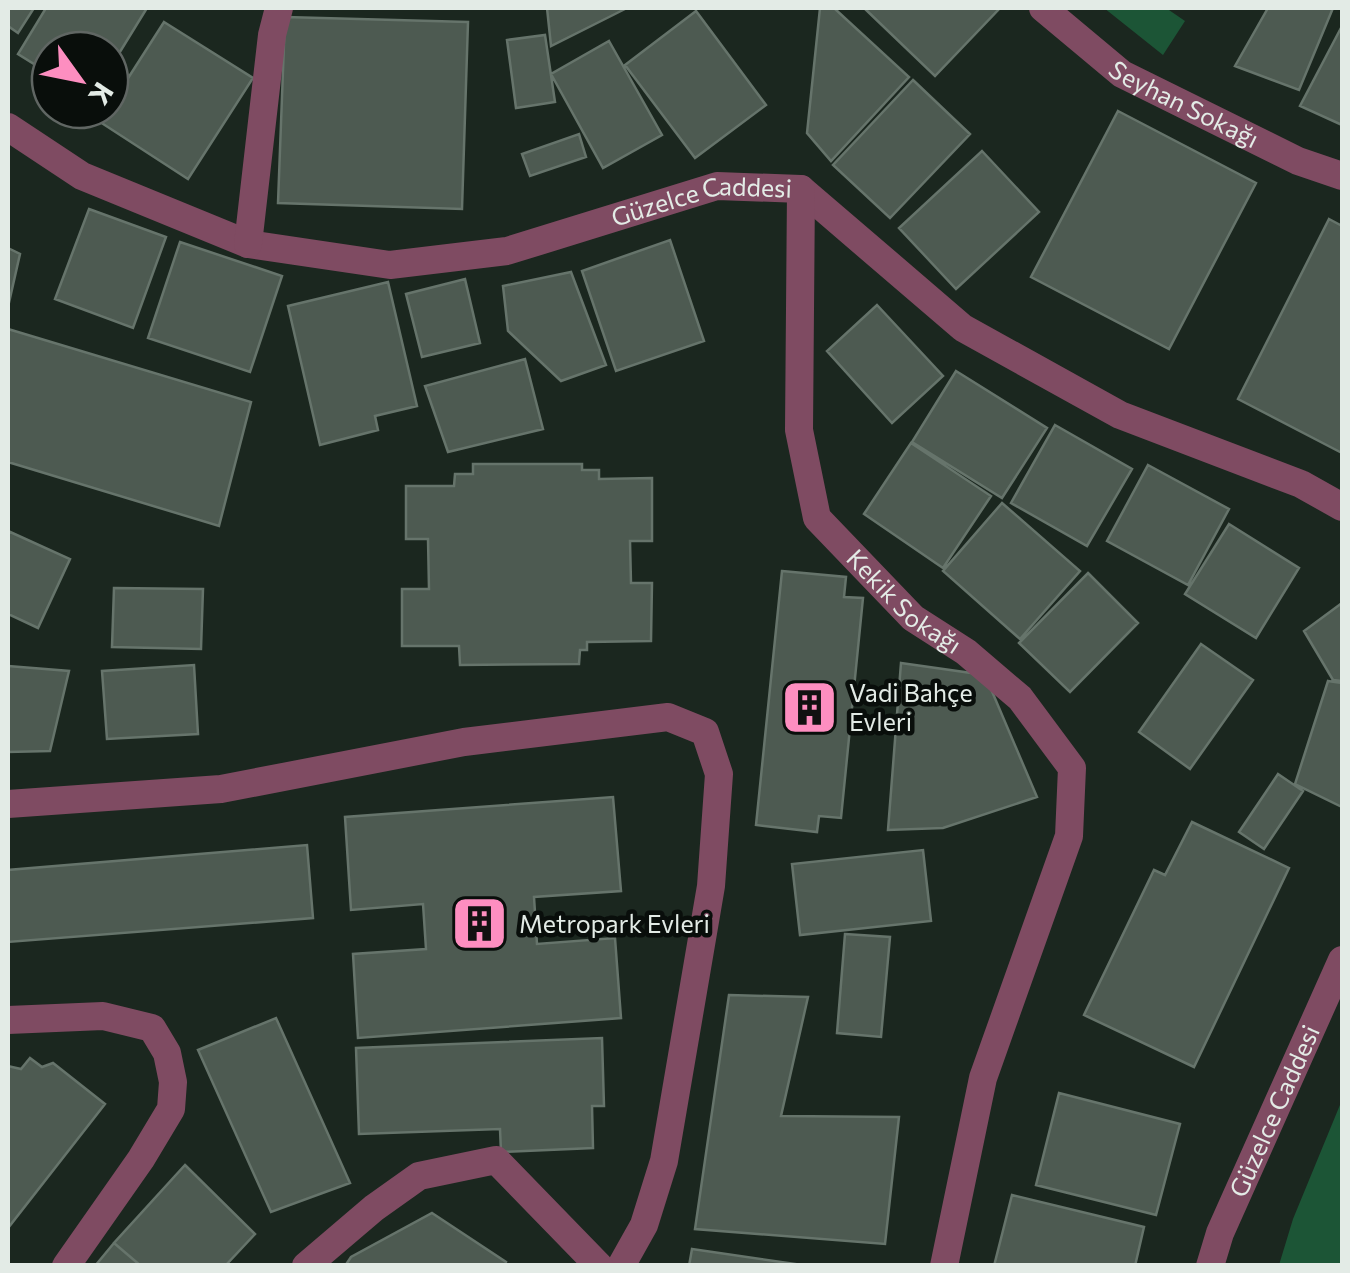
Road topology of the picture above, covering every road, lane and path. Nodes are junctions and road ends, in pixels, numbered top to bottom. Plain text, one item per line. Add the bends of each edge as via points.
1 (279, 8) edge
2 (1044, 8) edge
3 (8, 127) edge
4 (1342, 176) edge
5 (800, 189) junction
6 (248, 244) junction
7 (1342, 507) edge
8 (8, 804) edge
9 (1342, 960) edge
10 (8, 1020) edge
11 (66, 1266) edge
12 (306, 1266) edge
13 (599, 1266) edge
14 (622, 1266) edge
15 (944, 1266) edge
16 (1210, 1266) edge

1 - 6 street
2 - 4 street, Seyhan Sokağı via 1122,74
3 - 6 street, Güzelce Caddesi via 82,176
5 - 6 street, Güzelce Caddesi via 716,186 507,251 390,265
5 - 7 street, Güzelce Caddesi via 963,328 1120,415 1301,484
5 - 15 street, Kekik Sokağı via 799,430 817,518 914,618 1020,698 1072,768 1069,836 983,1078
8 - 14 street via 221,788 464,742 668,717 705,732 720,774 711,886 664,1161 644,1225
9 - 16 street, Güzelce Caddesi
10 - 11 street via 103,1016 152,1028 167,1053 171,1110
12 - 13 street via 420,1176 496,1160

